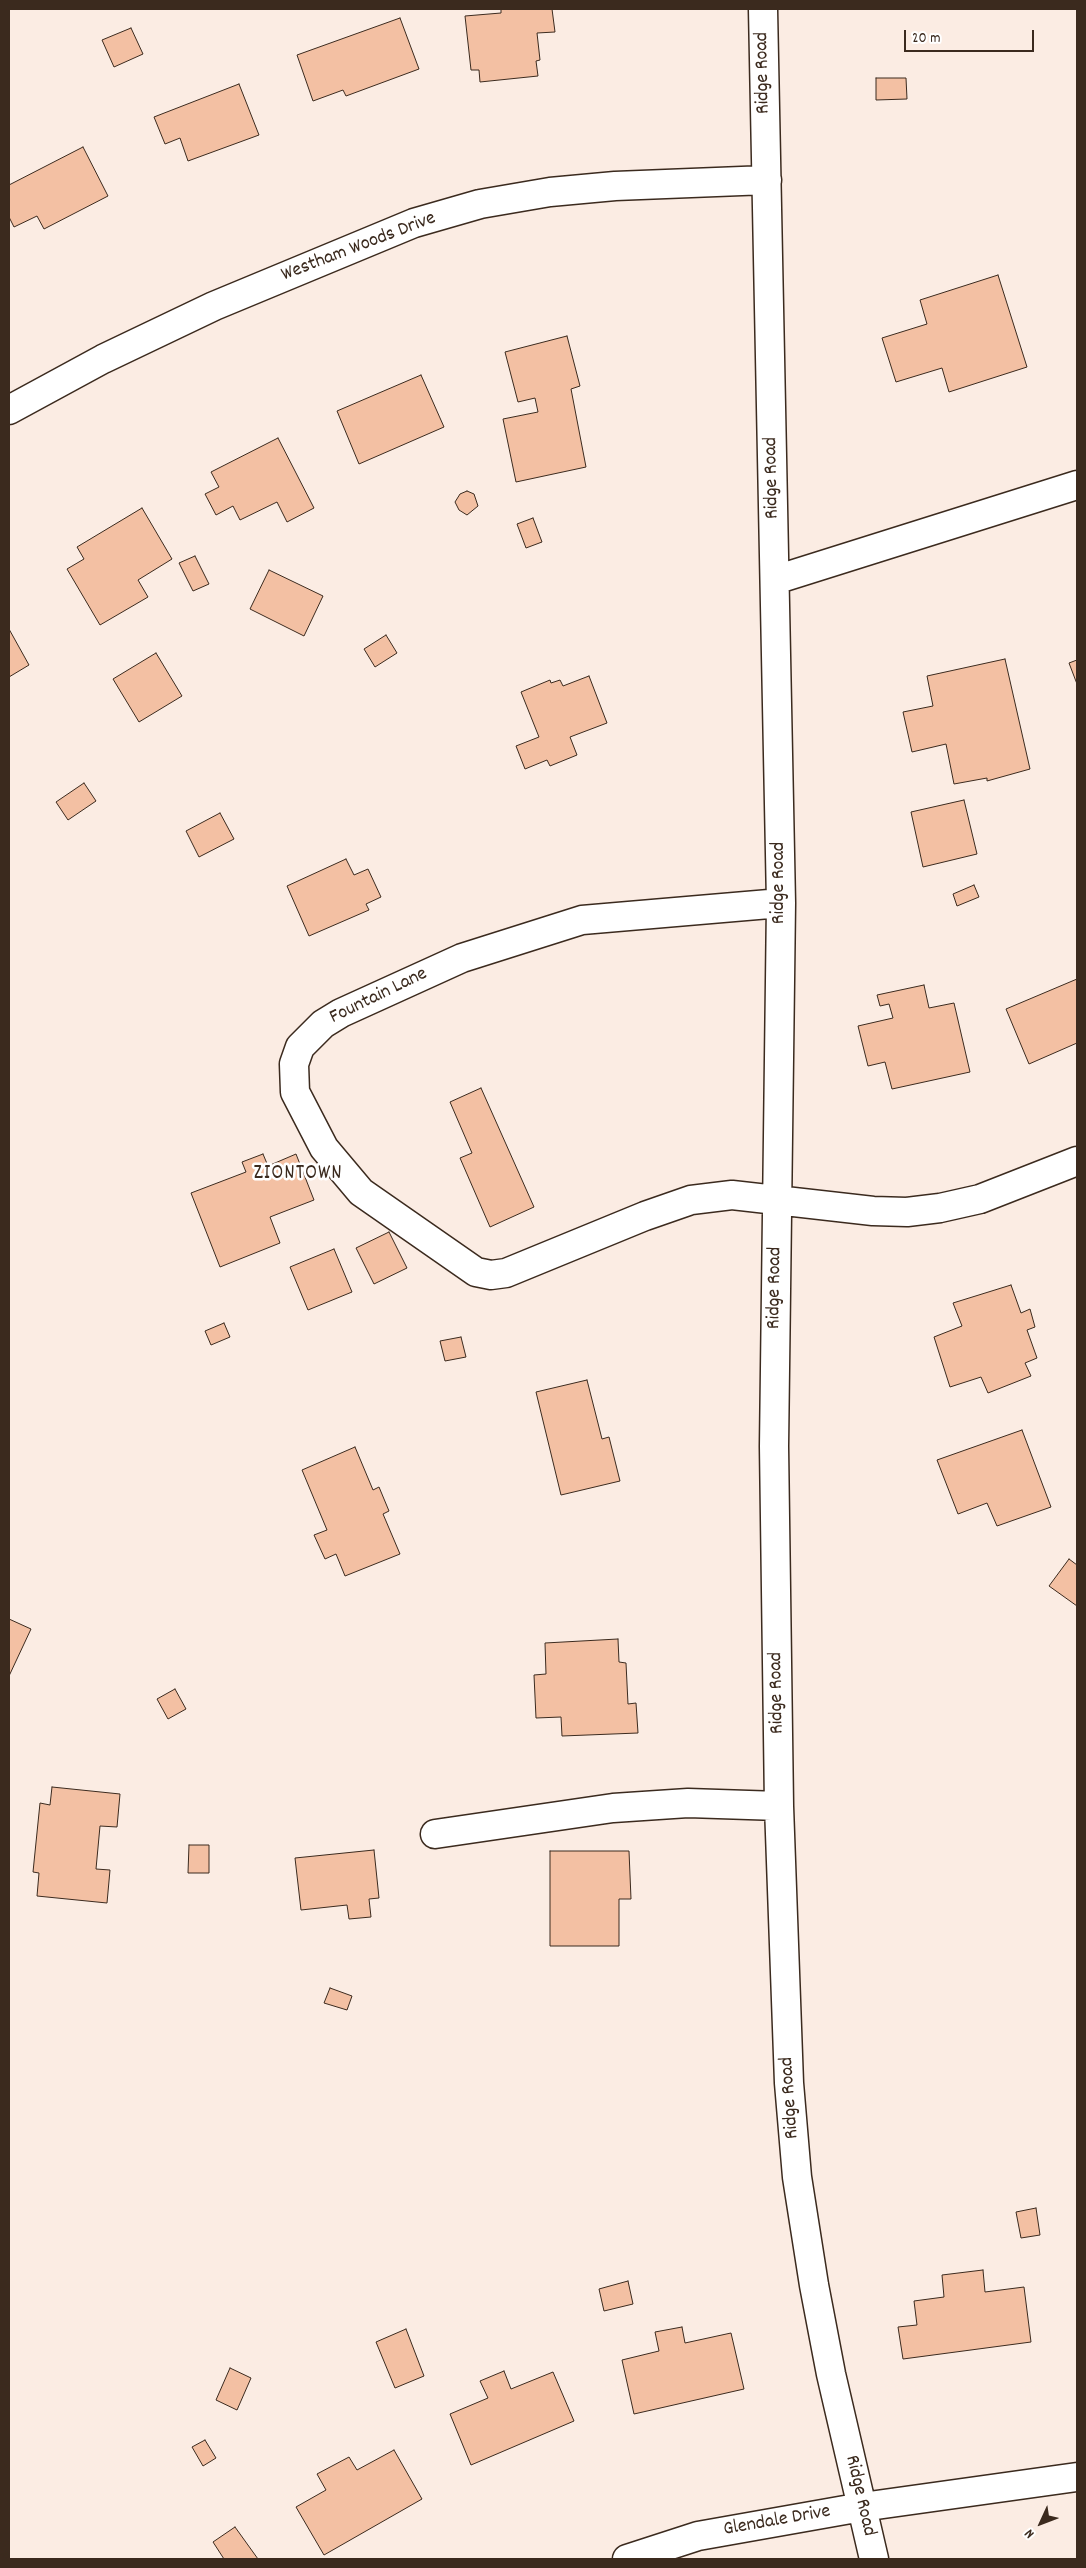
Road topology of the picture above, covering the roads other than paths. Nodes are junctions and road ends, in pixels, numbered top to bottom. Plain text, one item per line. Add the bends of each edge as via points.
1 (763, 9) edge
2 (767, 180) junction
3 (9, 410) edge
4 (1077, 484) edge
5 (776, 580) junction
6 (781, 902) junction
7 (1076, 1165) edge
8 (777, 1200) junction
9 (779, 1806) junction
10 (435, 1834) dead end
11 (1077, 2476) edge
12 (862, 2507) junction
13 (628, 2559) edge
14 (874, 2559) edge

1 - 2 street, Ridge Road
2 - 3 street, Westham Woods Drive via 550,192 480,204 414,223 214,306 104,359
2 - 5 street, Ridge Road
4 - 5 street
5 - 6 street, Ridge Road
6 - 8 street, Ridge Road
6 - 8 street, Fountain Lane via 582,920 462,958 323,1024 300,1047 294,1064 294,1092 324,1148 361,1192 476,1272 506,1273 691,1200 732,1195
7 - 8 street, Fountain Lane via 980,1199 907,1212
8 - 9 street, Ridge Road via 774,1446
9 - 10 street via 688,1803 612,1808
9 - 12 street, Ridge Road via 789,2083 797,2177 831,2374
11 - 12 street, Glendale Drive
12 - 13 street, Glendale Drive via 698,2536
12 - 14 street, Ridge Road

